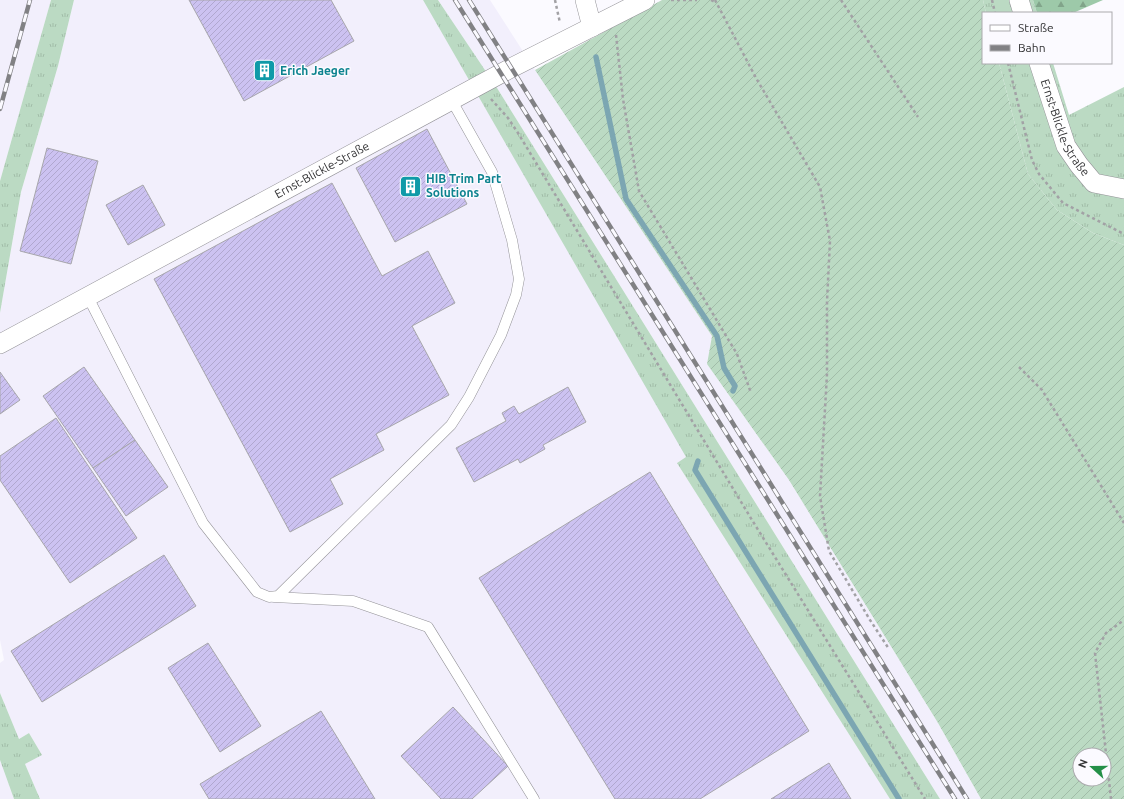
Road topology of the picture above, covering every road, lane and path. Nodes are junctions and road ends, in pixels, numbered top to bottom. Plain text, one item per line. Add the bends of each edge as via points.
1 (585, 0) edge
2 (645, 0) edge
3 (671, 0) edge
4 (697, 0) edge
5 (711, 0) edge
6 (841, 0) edge
7 (992, 0) edge
8 (1019, 0) edge
9 (715, 1) edge
10 (995, 12) edge
11 (1023, 12) edge
12 (614, 16) junction
13 (592, 28) junction
14 (1008, 64) edge
15 (1039, 64) edge
16 (480, 86) junction
17 (452, 100) junction
18 (918, 118) dead end
19 (1124, 190) edge
20 (1124, 234) edge
21 (88, 297) junction
22 (0, 344) edge
23 (1019, 367) dead end
24 (751, 393) dead end
25 (1124, 523) edge
26 (274, 596) junction
27 (1124, 620) edge
28 (890, 649) dead end
29 (534, 799) edge
30 (925, 799) edge
31 (1110, 799) edge

1 - 13 street
2 - 12 street, Ernst-Blickle-Straße
3 - 4 path
5 - 9 path
6 - 18 path
7 - 10 path
8 - 11 street
9 - 28 path via 756,78 820,187 830,241 826,301 827,374 820,496 829,551
12 - 13 street, Ernst-Blickle-Straße
12 - 24 path via 623,99 639,191 737,354
13 - 16 street, Ernst-Blickle-Straße
14 - 20 path via 1032,160 1039,174 1063,203
15 - 19 street, Ernst-Blickle-Straße via 1064,140 1071,153 1094,183
16 - 17 street, Ernst-Blickle-Straße
16 - 30 path via 518,133 752,520
17 - 21 street, Ernst-Blickle-Straße
17 - 26 lane via 492,172 512,240 519,279 516,295 498,341 469,397 451,425 278,596
21 - 22 street, Ernst-Blickle-Straße
21 - 26 lane via 203,523 257,592 269,597
23 - 25 path via 1042,390
26 - 29 lane via 353,601 428,627
27 - 31 path via 1106,633 1095,653

